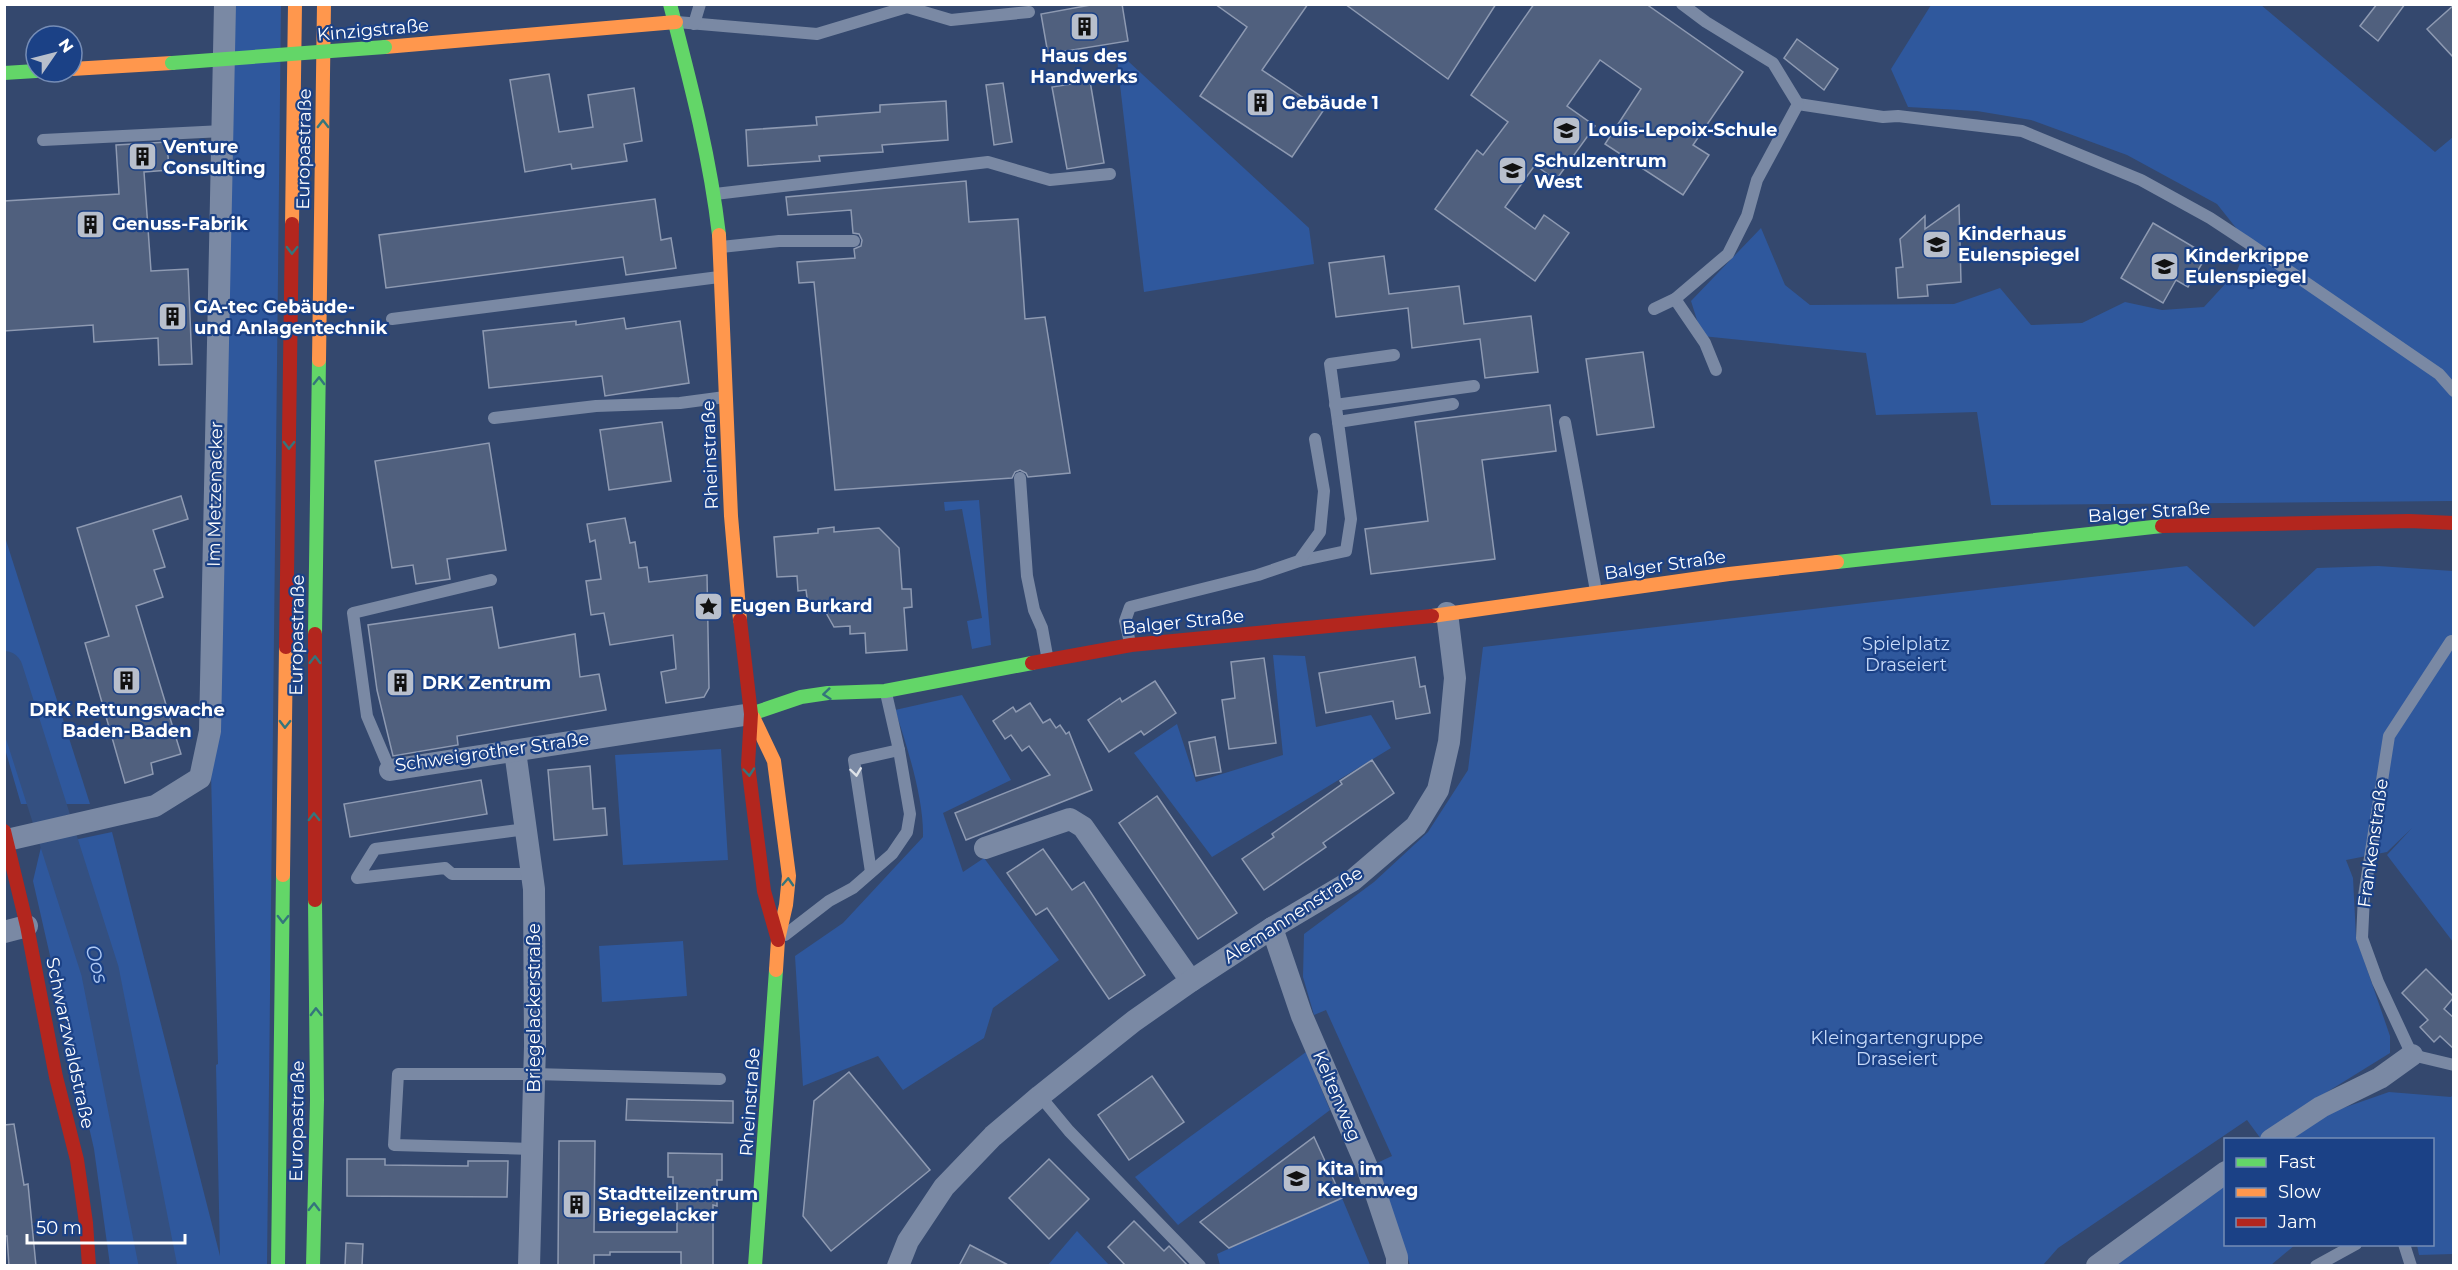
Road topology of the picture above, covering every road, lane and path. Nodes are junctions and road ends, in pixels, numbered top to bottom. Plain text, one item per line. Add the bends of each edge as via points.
1 (225, 4) edge
2 (295, 4) edge
3 (324, 4) edge
4 (670, 4) edge
5 (700, 4) edge
6 (1682, 4) edge
7 (913, 6) edge
8 (1029, 12) dead end
9 (676, 22) junction
10 (694, 24) junction
11 (84, 68) edge
12 (24, 72) edge
13 (4, 73) edge
14 (1798, 104) junction
15 (223, 131) junction
16 (43, 140) dead end
17 (1110, 174) dead end
18 (714, 195) junction
19 (854, 241) dead end
20 (720, 247) junction
21 (720, 277) junction
22 (1675, 298) junction
23 (1654, 309) dead end
24 (392, 319) dead end
25 (1394, 355) dead end
26 (1716, 370) dead end
27 (1474, 386) dead end
28 (2454, 392) edge
29 (726, 397) junction
30 (1453, 404) dead end
31 (1335, 405) junction
32 (494, 418) dead end
33 (1338, 422) junction
34 (1564, 422) dead end
35 (1315, 440) dead end
36 (1020, 478) dead end
37 (2454, 523) edge
38 (1299, 561) junction
39 (491, 580) dead end
40 (1597, 592) junction
41 (1447, 613) junction
42 (2451, 641) dead end
43 (1131, 645) junction
44 (1048, 662) junction
45 (885, 692) junction
46 (844, 705) dead end
47 (751, 714) junction
48 (780, 718) dead end
49 (899, 750) junction
50 (515, 751) junction
51 (390, 770) joint
52 (526, 829) junction
53 (6, 835) edge
54 (985, 848) dead end
55 (871, 872) junction
56 (532, 874) junction
57 (27, 926) junction
58 (1272, 928) junction
59 (4, 932) edge
60 (778, 940) junction
61 (1191, 981) junction
62 (2412, 1055) junction
63 (2454, 1065) edge
64 (534, 1074) junction
65 (720, 1079) dead end
66 (1040, 1096) junction
67 (2274, 1138) edge
68 (532, 1149) junction
69 (2224, 1173) edge
70 (2354, 1246) edge
71 (2404, 1246) edge
72 (88, 1266) edge
73 (278, 1266) edge
74 (313, 1266) edge
75 (529, 1266) edge
76 (755, 1266) edge
77 (898, 1266) edge
78 (1200, 1266) edge
79 (1397, 1266) edge
80 (2097, 1266) edge
81 (2316, 1266) edge
82 (2411, 1266) edge

1 - 15 street, Im Metzenacker
2 -> 73 street, Europastraße
74 -> 3 street, Europastraße via 317,1100 313,740
4 - 9 street, Rheinstraße
5 - 10 lane
6 - 14 lane via 1773,63
7 - 8 lane via 951,20
7 - 10 lane via 817,34
9 - 10 lane
9 - 11 street, Kinzigstraße, bridge
9 - 18 street, Rheinstraße
12 - 13 street
14 - 22 lane via 1757,180 1747,216 1728,254
14 - 28 lane via 2022,131 2141,180 2248,243 2439,374
15 - 16 lane
15 - 53 street, Im Metzenacker via 210,731 200,778 155,806 40,832
17 - 18 lane via 1050,180 988,162
18 - 20 street, Rheinstraße
19 - 20 lane via 779,241
20 - 21 street, Rheinstraße
21 - 24 lane
21 - 29 street, Rheinstraße
22 - 23 lane
22 - 26 lane via 1705,343
25 - 31 lane via 1330,363
27 - 31 lane
29 - 32 lane
29 - 47 street, Rheinstraße via 731,516
30 - 33 lane
31 - 33 lane
33 - 38 lane via 1351,519 1346,551
34 - 40 lane
35 - 38 lane via 1324,491 1320,532
36 - 44 lane via 1027,576
37 - 40 street, Balger Straße via 2165,526
38 - 43 lane via 1258,576 1130,607 1125,621
39 - 51 lane, Schweigrother Straße via 353,613 367,716
40 - 41 street, Balger Straße
41 - 43 street, Balger Straße
41 - 58 street, Alemannenstraße via 1455,678 1449,742 1438,790 1416,826 1353,880
42 - 62 lane, Frankenstraße via 2389,736 2364,896 2362,938
43 - 44 street, Balger Straße
44 - 45 street, Balger Straße
45 - 46 street, Balger Straße
45 -> 47 street, Balger Straße via 801,697
45 - 49 lane
47 - 48 street
47 - 50 street, Schweigrother Straße
47 -> 60 street, Rheinstraße via 748,765 764,891
60 -> 47 street, Rheinstraße via 789,876 774,761
49 - 55 lane via 910,814 907,832 892,854
49 -> 55 lane via 854,759
50 - 51 street, Schweigrother Straße
50 - 52 street, Briegelackerstraße
52 - 56 street, Briegelackerstraße
52 - 56 lane via 375,849 357,878 445,868 456,874
53 - 57 street, Schwarzwaldstraße
54 - 61 street via 1070,819 1083,827
55 - 60 lane
56 - 64 street, Briegelackerstraße
57 - 59 street
57 - 72 street, Schwarzwaldstraße via 76,1160
58 - 61 street, Alemannenstraße
58 - 79 street, Keltenweg via 1302,1016 1367,1167
60 - 76 street, Rheinstraße
61 - 66 street, Alemannenstraße
62 - 63 lane
62 - 67 street via 2380,1078 2321,1107
64 - 65 lane
64 - 68 street, Briegelackerstraße
64 - 68 lane via 398,1074 394,1145
66 - 77 street, Alemannenstraße via 944,1187 908,1241
66 - 78 lane
68 - 75 street, Briegelackerstraße
69 - 80 street
70 - 81 lane
71 - 82 lane

